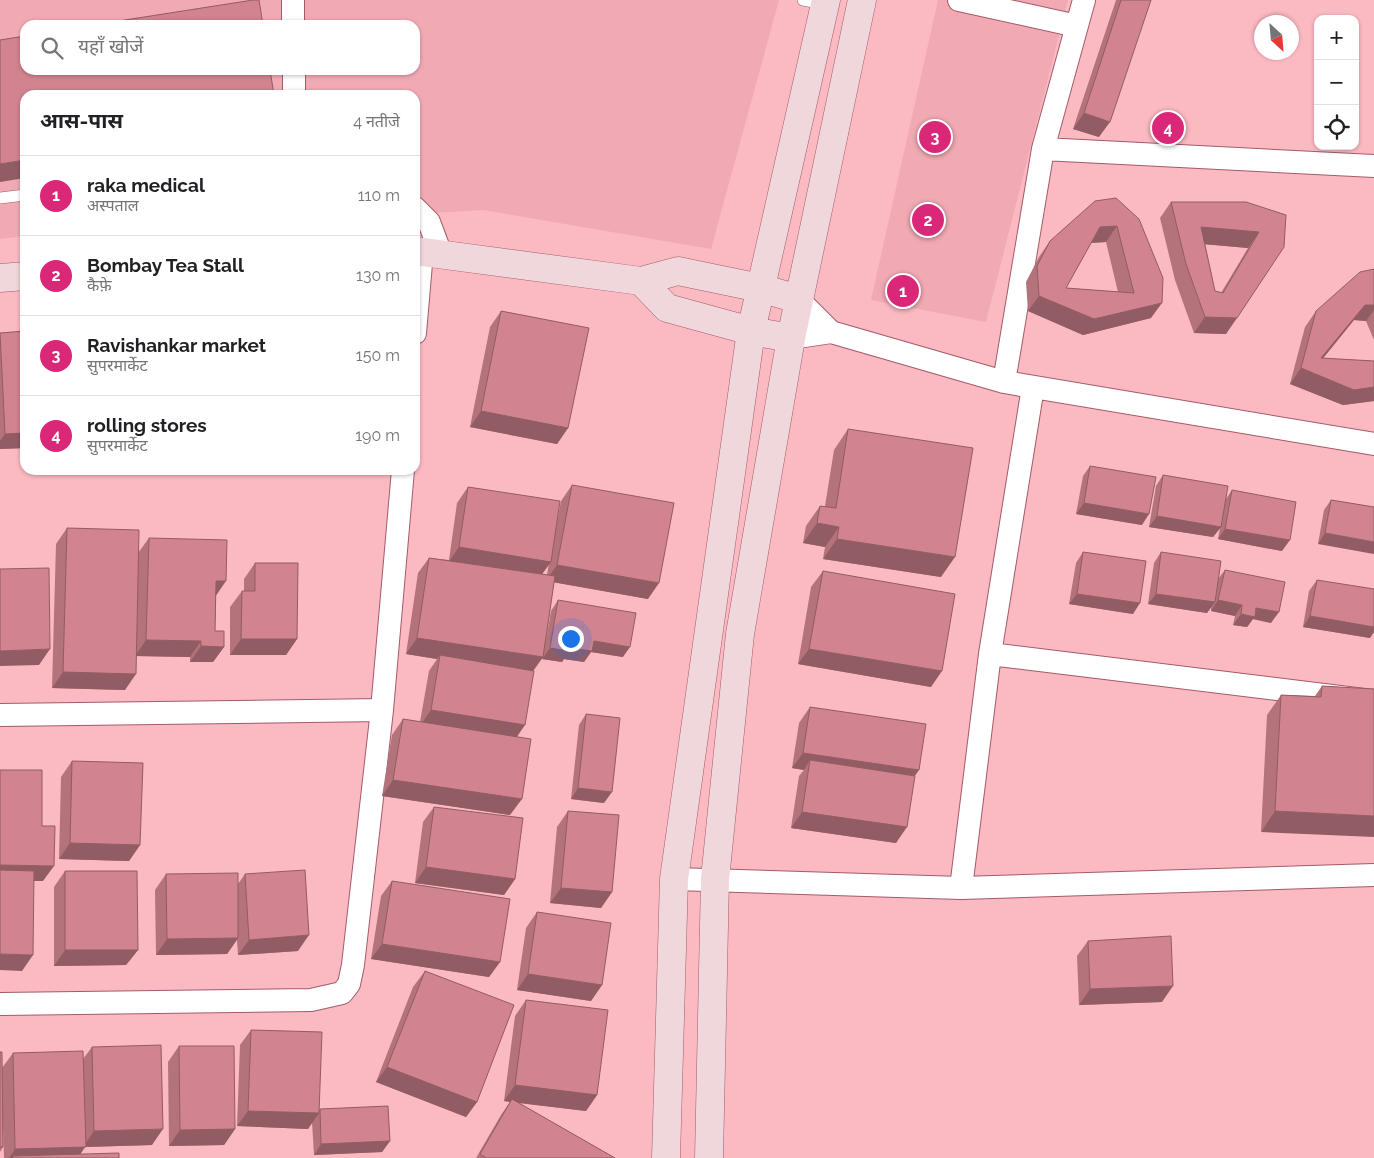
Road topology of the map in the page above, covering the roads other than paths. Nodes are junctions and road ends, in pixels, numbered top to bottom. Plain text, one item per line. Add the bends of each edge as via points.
1 (293, 0) edge
2 (862, 0) edge
3 (959, 0) edge
4 (1084, 0) edge
5 (818, 1) edge
6 (293, 20) edge
7 (1077, 26) junction
8 (294, 75) edge
9 (294, 90) edge
10 (1043, 149) junction
11 (1374, 166) edge
12 (20, 196) edge
13 (0, 198) edge
14 (420, 213) edge
15 (426, 252) edge
16 (20, 276) edge
17 (0, 278) edge
18 (641, 281) junction
19 (760, 288) junction
20 (420, 296) edge
21 (798, 299) junction
22 (751, 331) junction
23 (831, 332) junction
24 (791, 338) junction
25 (1004, 382) junction
26 (1032, 387) junction
27 (1374, 444) edge
28 (403, 475) edge
29 (990, 654) junction
30 (1374, 701) edge
31 (382, 710) junction
32 (0, 715) edge
33 (1374, 875) edge
34 (674, 879) junction
35 (715, 879) junction
36 (961, 888) junction
37 (0, 1004) edge
38 (666, 1158) edge
39 (709, 1158) edge

1 - 6 street
2 - 21 main road
3 - 7 street
4 - 7 street
5 - 19 main road
7 - 10 street
8 - 9 street
10 - 11 street
10 - 25 street
12 - 13 lane
14 - 15 street via 429,222
15 - 18 main road
15 - 20 street
16 - 17 main road
18 - 19 main road via 678,271
18 - 22 main road via 667,308
19 - 21 main road
19 - 22 main road
21 - 23 street
21 - 24 main road
22 - 24 main road
22 - 34 main road
23 - 24 street
23 - 25 street
24 - 35 main road via 740,634
25 - 26 street
26 - 27 street
26 - 29 street
28 - 31 street
29 - 30 street
29 - 36 street
31 - 32 street
31 - 37 street via 353,964 349,984 342,994 312,1000
33 - 36 street
34 - 35 street
34 - 38 main road
35 - 36 street
35 - 39 main road

